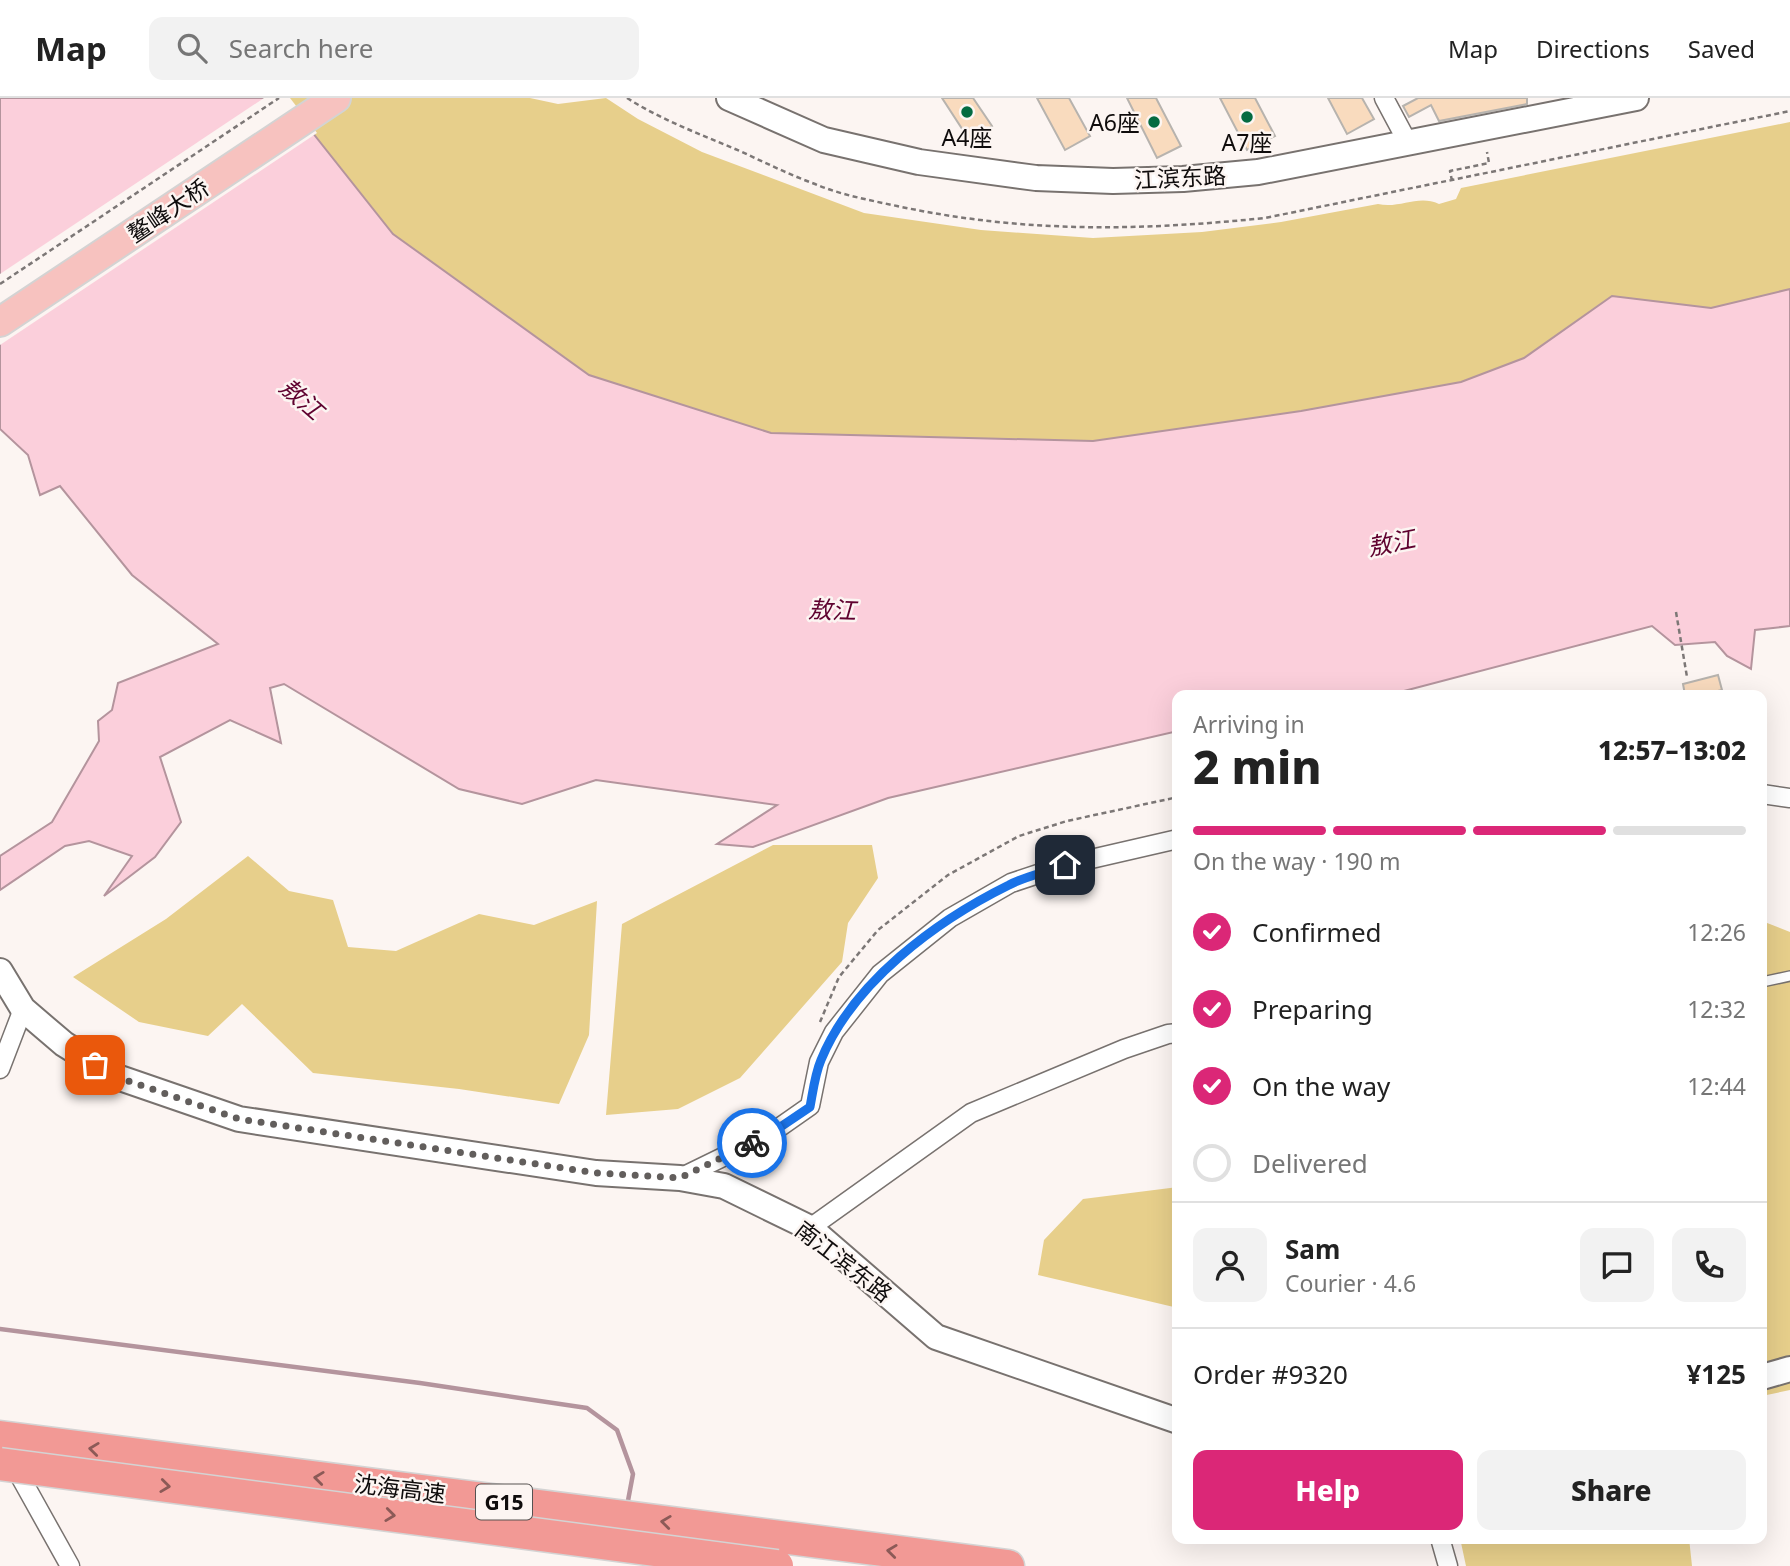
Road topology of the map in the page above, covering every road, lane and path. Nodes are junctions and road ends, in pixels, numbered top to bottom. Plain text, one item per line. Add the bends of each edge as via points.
1 (279, 98) edge
2 (302, 98) edge
3 (336, 98) edge
4 (729, 98) edge
5 (1384, 98) edge
6 (1636, 98) edge
7 (1788, 111) edge
8 (1684, 133) dead end
9 (1408, 144) junction
10 (1487, 152) dead end
11 (1452, 181) dead end
12 (0, 284) edge
13 (0, 299) edge
14 (0, 322) edge
15 (1676, 612) dead end
16 (1687, 677) dead end
17 (1767, 795) edge
18 (1790, 798) edge
19 (1172, 840) edge
20 (0, 971) edge
21 (1790, 976) edge
22 (1767, 981) edge
23 (23, 1009) junction
24 (1172, 1034) edge
25 (0, 1069) edge
26 (680, 1178) junction
27 (810, 1228) junction
28 (1790, 1369) edge
29 (1767, 1376) edge
30 (1172, 1419) edge
31 (0, 1439) edge
32 (0, 1464) edge
33 (1442, 1544) edge
34 (70, 1566) edge
35 (777, 1566) edge
36 (1009, 1566) edge
37 (1448, 1566) edge

1 - 12 path
2 - 13 main road, 鳌峰大桥
3 - 14 main road, 鳌峰大桥
4 - 9 main road, 江滨东路 via 824,141 919,162 1036,178 1183,179 1258,172
5 - 9 street
6 - 9 main road, 江滨东路
7 - 8 path
10 - 11 path via 1489,163 1450,172
15 - 16 path
17 - 18 street
19 - 26 street via 1065,865 1011,884 950,918 880,974 834,1032 819,1062 810,1107 770,1134
20 - 23 main road, 南江滨东路
21 - 22 lane
23 - 25 street
23 - 26 main road, 南江滨东路 via 64,1044 117,1077 239,1119 596,1173
24 - 27 street via 971,1113
26 - 27 main road, 南江滨东路 via 724,1186
27 - 30 main road, 南江滨东路 via 936,1337
28 - 29 main road
31 - 34 street
36 -> 31 highway, 沈海高速 / G15
32 -> 35 highway, 沈海高速 / G15, bridge
33 - 37 street

